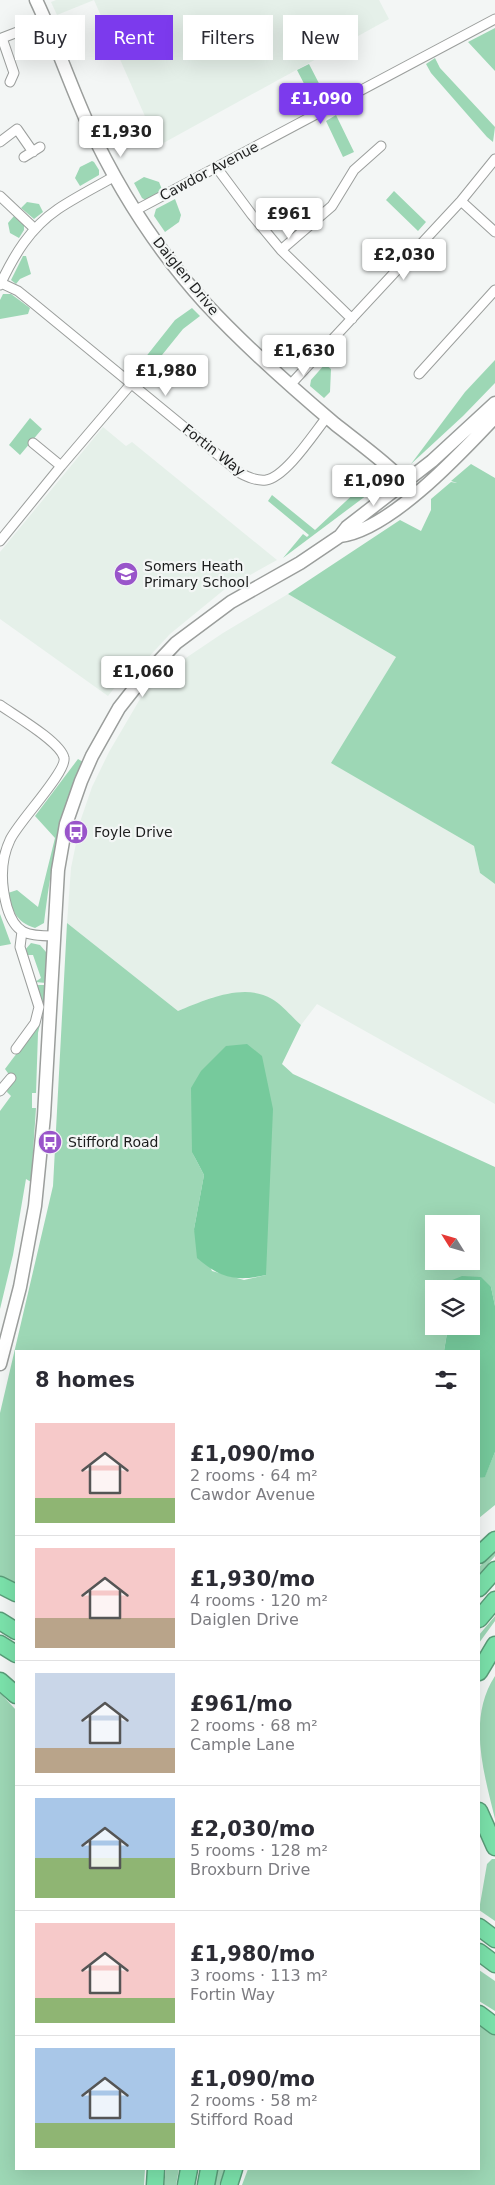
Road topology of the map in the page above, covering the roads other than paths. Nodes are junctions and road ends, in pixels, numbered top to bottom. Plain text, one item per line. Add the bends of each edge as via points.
1 (36, 0) edge
2 (43, 15) edge
3 (495, 19) edge
4 (15, 33) edge
5 (1, 38) edge
6 (62, 60) edge
7 (10, 82) dead end
8 (0, 142) edge
9 (381, 146) dead end
10 (24, 157) dead end
11 (495, 159) edge
12 (217, 168) junction
13 (115, 176) junction
14 (0, 196) edge
15 (461, 202) junction
16 (136, 210) junction
17 (35, 229) junction
18 (495, 232) edge
19 (282, 250) junction
20 (0, 284) edge
21 (495, 290) edge
22 (352, 319) junction
23 (419, 374) dead end
24 (131, 384) junction
25 (291, 384) junction
26 (495, 403) edge
27 (327, 417) junction
28 (495, 417) edge
29 (33, 443) dead end
30 (61, 466) junction
31 (405, 482) junction
32 (415, 494) junction
33 (340, 536) junction
34 (0, 541) edge
35 (0, 705) edge
36 (1, 886) edge
37 (22, 931) junction
38 (53, 936) junction
39 (16, 1049) dead end
40 (10, 1078) dead end
41 (0, 1091) edge
42 (0, 1364) edge
43 (495, 1531) edge
44 (495, 1540) edge
45 (480, 1544) edge
46 (480, 1554) edge
47 (495, 1570) edge
48 (0, 1585) edge
49 (480, 1587) edge
50 (15, 1592) edge
51 (0, 1594) edge
52 (495, 1600) edge
53 (15, 1602) edge
54 (480, 1618) edge
55 (0, 1621) edge
56 (15, 1630) edge
57 (0, 1644) edge
58 (495, 1645) edge
59 (15, 1653) edge
60 (480, 1670) edge
61 (0, 1671) edge
62 (0, 1681) edge
63 (15, 1683) edge
64 (15, 1694) edge
65 (480, 1812) edge
66 (495, 1847) edge
67 (480, 1929) edge
68 (495, 1939) edge
69 (480, 1953) edge
70 (495, 1964) edge
71 (480, 2015) edge
72 (495, 2026) edge
73 (156, 2170) edge
74 (189, 2170) edge
75 (209, 2170) edge
76 (234, 2170) edge
77 (155, 2185) edge
78 (186, 2185) edge
79 (206, 2185) edge
80 (229, 2185) edge

1 - 2 main road, Daiglen Drive
3 - 12 street, Cawdor Avenue
4 - 5 street
5 - 7 street via 14,73
6 - 13 main road, Daiglen Drive via 87,122
8 - 10 street via 17,129 36,149
9 - 19 street via 354,170 332,206
11 - 15 street
12 - 16 street, Cawdor Avenue
12 - 19 street
13 - 16 main road, Daiglen Drive
13 - 17 street via 57,209
14 - 17 street
15 - 18 street
15 - 22 street
16 - 25 main road, Daiglen Drive via 172,263 205,302
17 - 20 street via 17,251
19 - 22 street
20 - 24 street, Fortin Way via 33,303
21 - 23 street
22 - 25 street
24 - 27 street, Fortin Way via 251,479 266,480 277,476
24 - 30 street
25 - 27 main road, Daiglen Drive
26 - 31 main road
27 - 31 main road, Daiglen Drive
28 - 32 main road
29 - 30 street
30 - 34 street
31 - 32 main road, Daiglen Drive
31 - 33 main road
32 - 33 main road via 353,535
33 - 38 main road via 231,602 192,630 156,664 119,708 92,756 68,817 58,870
35 - 36 street via 57,746 65,761 9,841
36 - 37 street via 13,923
37 - 38 street
37 - 39 street via 20,947 39,1014
38 - 42 main road via 39,1174 20,1287
40 - 41 street
43 - 45 highway
44 - 46 highway
47 - 49 highway
48 - 50 highway
51 - 53 highway
52 - 54 highway
55 - 56 highway
57 - 59 highway
58 - 60 highway
61 - 63 highway
62 - 64 highway
65 - 66 highway
67 - 68 highway
69 - 70 highway
71 - 72 highway
73 - 77 highway
74 - 78 highway
75 - 79 highway
76 - 80 highway

